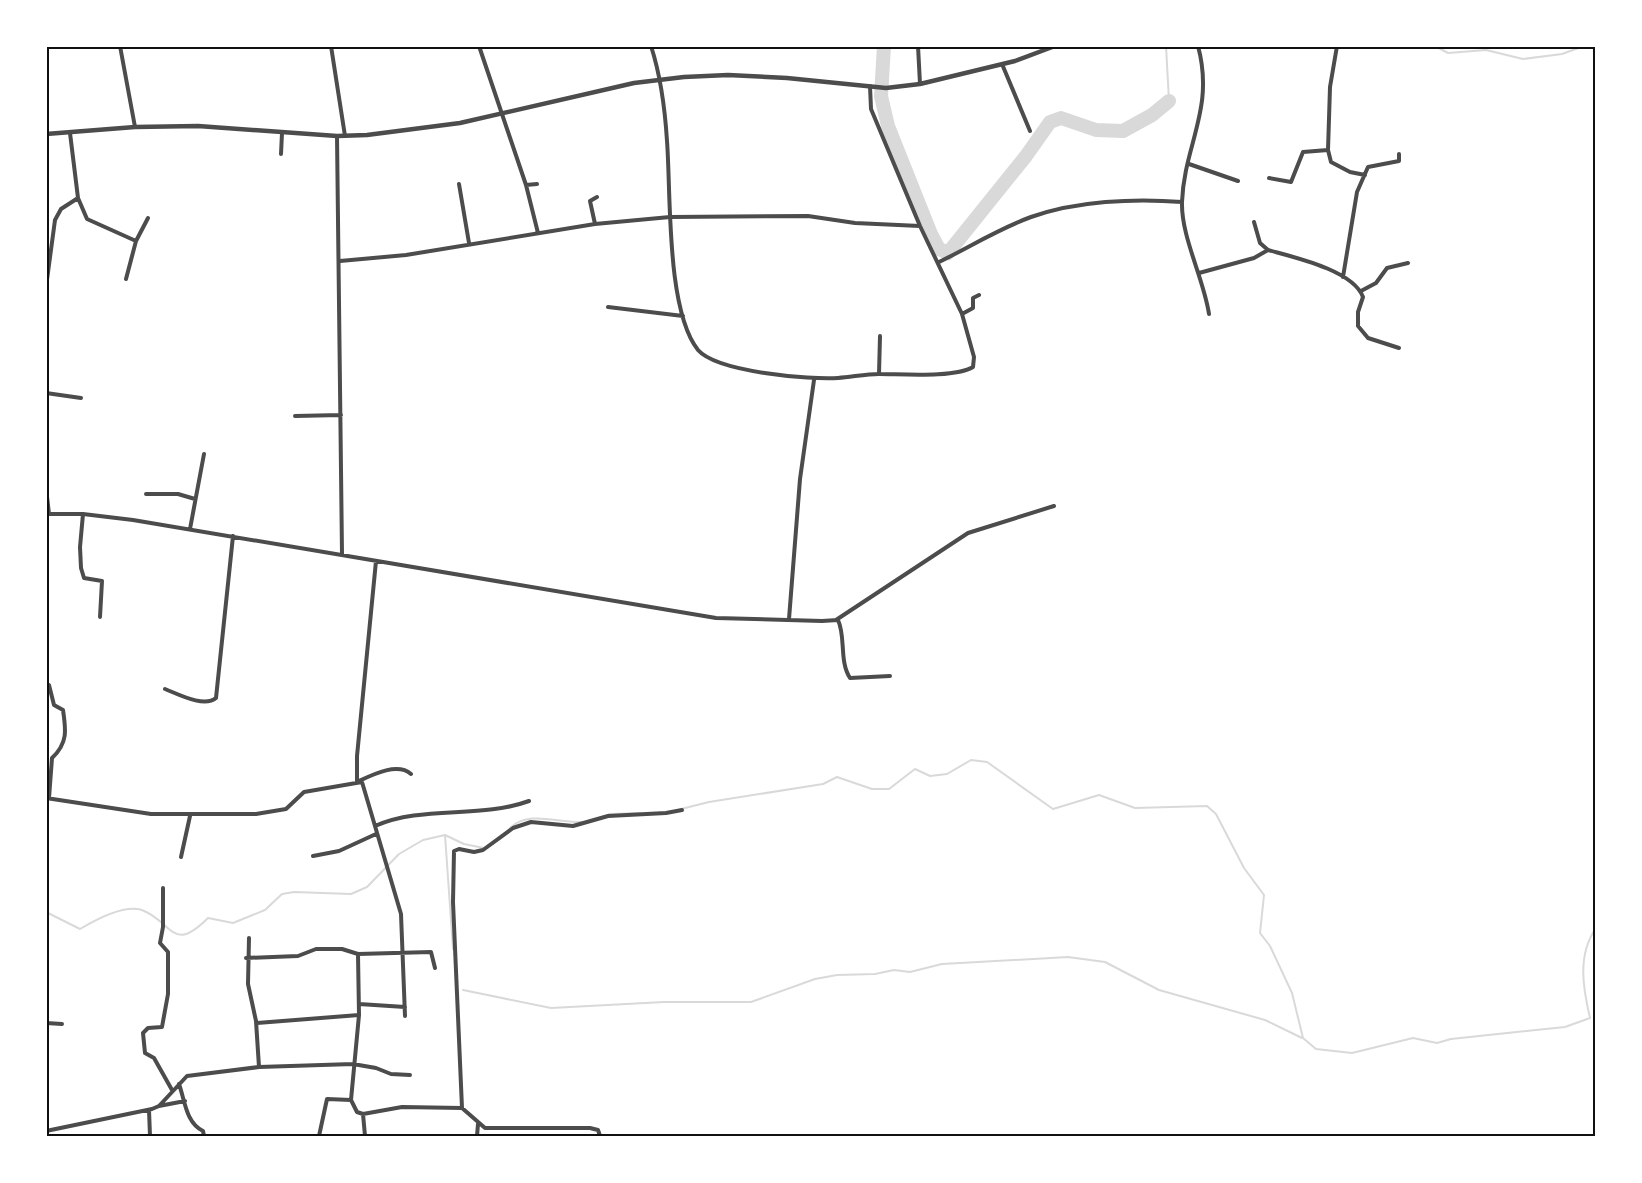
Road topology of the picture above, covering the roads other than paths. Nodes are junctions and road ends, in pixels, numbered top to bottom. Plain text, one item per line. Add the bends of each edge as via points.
1 (120, 46) edge
2 (331, 46) edge
3 (479, 46) edge
4 (651, 46) edge
5 (918, 46) edge
6 (1055, 46) edge
7 (1198, 46) edge
8 (1337, 46) edge
9 (1002, 64) junction
10 (659, 79) junction
11 (920, 84) junction
12 (871, 87) junction
13 (503, 113) junction
14 (135, 127) junction
15 (1030, 131) dead end
16 (282, 133) junction
17 (46, 134) edge
18 (70, 134) junction
19 (337, 136) junction
20 (345, 136) junction
21 (1328, 150) junction
22 (281, 154) dead end
23 (1399, 154) dead end
24 (1189, 164) junction
25 (1365, 175) junction
26 (1269, 177) dead end
27 (1238, 181) dead end
28 (459, 184) dead end
29 (537, 184) dead end
30 (526, 185) junction
31 (597, 197) dead end
32 (78, 198) junction
33 (1182, 202) junction
34 (670, 217) junction
35 (148, 218) dead end
36 (1254, 222) dead end
37 (595, 224) junction
38 (920, 226) junction
39 (538, 233) junction
40 (136, 241) junction
41 (469, 243) junction
42 (1268, 250) junction
43 (340, 261) junction
44 (939, 262) junction
45 (1408, 263) dead end
46 (1199, 273) junction
47 (1343, 277) junction
48 (126, 279) dead end
49 (46, 287) edge
50 (1361, 291) junction
51 (979, 295) dead end
52 (608, 307) dead end
53 (962, 314) junction
54 (1209, 314) dead end
55 (683, 316) junction
56 (46, 327) edge
57 (880, 336) dead end
58 (47, 339) edge
59 (1399, 348) dead end
60 (46, 358) edge
61 (879, 374) junction
62 (814, 380) junction
63 (46, 393) edge
64 (81, 398) dead end
65 (341, 415) junction
66 (295, 416) dead end
67 (204, 454) dead end
68 (46, 488) edge
69 (146, 494) dead end
70 (195, 499) junction
71 (1054, 506) dead end
72 (48, 514) edge
73 (84, 514) junction
74 (190, 529) junction
75 (233, 536) junction
76 (342, 554) junction
77 (376, 561) junction
78 (100, 617) dead end
79 (789, 619) junction
80 (835, 620) junction
81 (890, 676) dead end
82 (49, 685) dead end
83 (165, 689) dead end
84 (411, 774) dead end
85 (357, 782) junction
86 (48, 798) edge
87 (529, 801) dead end
88 (682, 810) dead end
89 (190, 816) junction
90 (375, 826) junction
91 (376, 834) junction
92 (313, 856) dead end
93 (181, 857) dead end
94 (163, 888) dead end
95 (249, 938) dead end
96 (403, 951) junction
97 (358, 954) junction
98 (246, 958) junction
99 (435, 969) dead end
100 (359, 1004) junction
101 (405, 1007) junction
102 (359, 1015) junction
103 (405, 1016) dead end
104 (46, 1023) edge
105 (256, 1023) junction
106 (62, 1024) dead end
107 (353, 1064) junction
108 (259, 1067) junction
109 (410, 1075) dead end
110 (178, 1084) junction
111 (172, 1090) junction
112 (351, 1100) junction
113 (185, 1101) junction
114 (159, 1106) junction
115 (462, 1108) junction
116 (149, 1110) junction
117 (363, 1114) junction
118 (478, 1124) junction
119 (46, 1131) edge
120 (150, 1137) edge
121 (204, 1137) edge
122 (319, 1137) edge
123 (365, 1137) edge
124 (477, 1137) edge
125 (600, 1137) edge

1 - 14 street
2 - 20 street
3 - 13 street
4 - 10 street
5 - 11 street
6 - 9 street
7 - 24 street via 1203,102
8 - 21 street via 1329,87
9 - 11 street
9 - 15 street
10 - 12 street via 728,75
10 - 13 street
10 - 34 street via 667,133
11 - 12 street
12 - 38 street via 871,109
13 - 20 street via 433,127
13 - 30 street
14 - 16 street via 198,126
14 - 18 street
16 - 19 street
16 - 22 street
17 - 18 street
18 - 32 street
19 - 20 street
19 - 43 street
21 - 25 street via 1331,162 1338,167
21 - 26 street via 1303,152 1291,182
23 - 25 street via 1399,161 1369,166
24 - 27 street
24 - 33 street
25 - 47 street via 1358,192
28 - 41 street
29 - 30 street
30 - 39 street
31 - 37 street via 590,201
32 - 40 street via 87,219
32 - 49 street via 61,208 55,220
33 - 44 street via 1097,204 1032,217
33 - 46 street
34 - 37 street
34 - 38 street via 808,216 855,224
34 - 55 street via 674,280
35 - 40 street
36 - 42 street via 1257,235
37 - 39 street
38 - 44 street
39 - 41 street
40 - 48 street
41 - 43 street via 406,255
42 - 46 street via 1254,258
42 - 47 street
43 - 65 street
44 - 53 street
45 - 50 street via 1387,268 1377,283
46 - 54 street
47 - 50 street
50 - 59 street via 1363,304 1358,312 1358,326 1368,338
51 - 53 street via 973,298 973,309
52 - 55 street
53 - 61 street via 974,357 973,368 930,374
55 - 62 street via 690,338 712,360
56 - 58 street
57 - 61 street
58 - 60 street
61 - 62 street
62 - 79 street via 800,479
63 - 64 street
65 - 66 street
65 - 76 street
67 - 70 street
68 - 72 street
69 - 70 street via 178,494
70 - 74 street
71 - 80 street via 968,533
72 - 73 street
73 - 74 street
73 - 78 street via 81,568 84,578 102,581
74 - 75 street
75 - 76 street
75 - 83 street via 216,698 202,701
76 - 77 street
77 - 79 street via 716,618
77 - 85 street
79 - 80 street
80 - 81 street via 840,626 849,678
82 - 86 street via 54,705 63,710 66,736 52,758
84 - 85 street via 393,769
85 - 89 street via 302,793 286,809
85 - 90 street via 365,787
86 - 89 street
87 - 90 street via 458,813 397,817
88 - 115 street via 609,816 573,826 527,823 509,830 483,850 454,851
89 - 93 street
90 - 91 street
91 - 92 street via 339,851
91 - 96 street via 401,915
94 - 111 street via 160,944 168,956 164,1024 143,1033 145,1053 154,1058
95 - 98 street
96 - 97 street
96 - 99 street via 431,952
96 - 101 street
97 - 98 street via 342,949 316,949 298,956
97 - 100 street
98 - 105 street
100 - 101 street
100 - 102 street
101 - 103 street
102 - 105 street
102 - 107 street
104 - 106 street
105 - 108 street
107 - 108 street
107 - 109 street
107 - 112 street
108 - 110 street via 187,1076
110 - 111 street
110 - 113 street
111 - 114 street
112 - 117 street via 357,1112
112 - 122 street via 327,1099
113 - 114 street
113 - 121 street via 192,1124 203,1131
114 - 116 street
115 - 117 street via 402,1107
115 - 118 street
116 - 119 street
116 - 120 street
117 - 123 street
118 - 124 street
118 - 125 street via 490,1129 590,1128 598,1130

